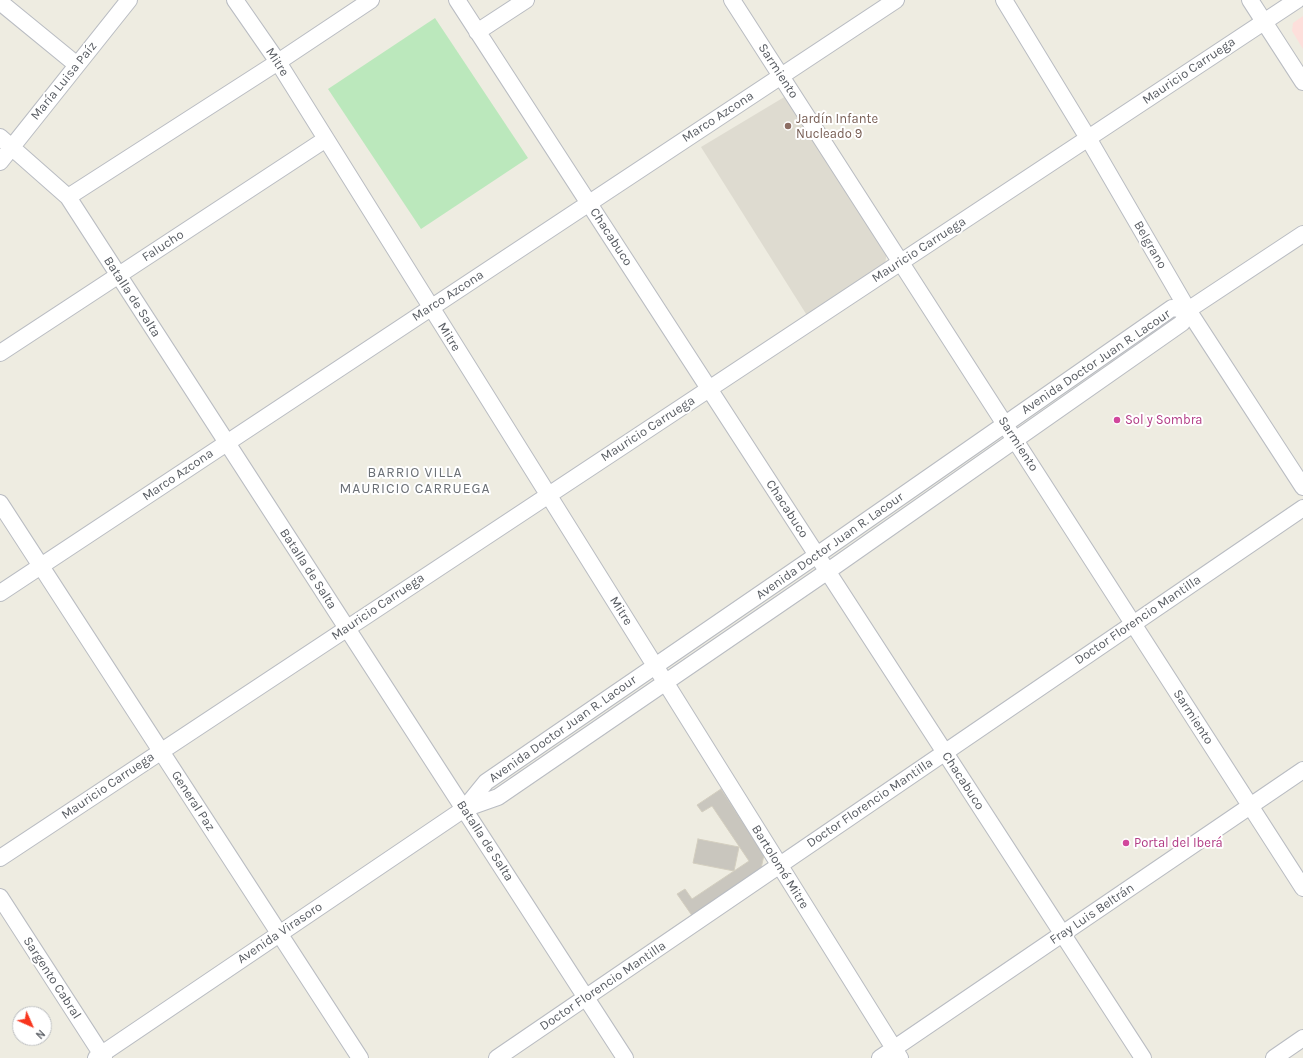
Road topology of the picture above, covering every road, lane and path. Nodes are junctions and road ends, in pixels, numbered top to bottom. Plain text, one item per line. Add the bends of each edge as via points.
1 (129, 0) edge
2 (235, 0) edge
3 (371, 0) edge
4 (457, 0) edge
5 (526, 0) edge
6 (732, 0) edge
7 (896, 0) edge
8 (1004, 0) edge
9 (1250, 0) edge
10 (1297, 0) edge
11 (0, 2) edge
12 (1264, 22) junction
13 (477, 32) junction
14 (278, 62) junction
15 (78, 64) junction
16 (781, 76) junction
17 (1303, 82) edge
18 (1088, 138) junction
19 (326, 139) junction
20 (6, 142) edge
21 (0, 162) edge
22 (68, 197) junction
23 (588, 203) junction
24 (1303, 234) edge
25 (900, 262) junction
26 (118, 275) junction
27 (431, 307) junction
28 (1188, 310) junction
29 (0, 353) edge
30 (709, 389) junction
31 (1005, 424) junction
32 (1015, 440) junction
33 (227, 443) junction
34 (1303, 487) edge
35 (548, 495) junction
36 (0, 503) edge
37 (1303, 508) edge
38 (817, 555) junction
39 (41, 566) junction
40 (828, 571) junction
41 (0, 593) edge
42 (1133, 624) junction
43 (347, 628) junction
44 (660, 674) junction
45 (161, 751) junction
46 (945, 752) junction
47 (1303, 770) edge
48 (1250, 806) junction
49 (464, 809) junction
50 (0, 858) edge
51 (780, 865) junction
52 (1303, 888) edge
53 (0, 897) edge
54 (279, 934) junction
55 (1062, 934) junction
56 (586, 998) junction
57 (1303, 1038) edge
58 (897, 1053) edge
59 (101, 1057) edge
60 (360, 1058) edge
61 (497, 1058) edge
62 (625, 1058) edge
63 (880, 1058) edge
64 (1143, 1058) edge
65 (1274, 1058) edge

1 - 15 street, María Luisa Paíz
2 - 14 street, Mitre
3 - 14 street
4 - 13 street, Chacabuco
5 - 13 street
6 - 16 street, Sarmiento
7 - 16 street, Marco Azcona
8 - 18 street, Belgrano
9 - 12 street
10 - 12 street, Mauricio Carruega
11 - 15 street
12 - 17 street
12 - 18 street, Mauricio Carruega
13 - 23 street, Chacabuco
14 - 19 street, Mitre
14 - 22 street
15 - 20 street, María Luisa Paíz
16 - 23 street, Marco Azcona
16 - 25 street, Sarmiento
18 - 25 street, Mauricio Carruega
18 - 28 street, Belgrano
19 - 26 street, Falucho
19 - 27 street, Mitre
20 - 21 street, María Luisa Paíz
20 - 22 street, Batalla de Salta
22 - 26 street, Batalla de Salta
23 - 27 street, Marco Azcona
23 - 30 street, Chacabuco
24 - 28 street
25 - 30 street, Mauricio Carruega
25 - 31 street, Sarmiento
26 - 29 street, Falucho
26 - 33 street, Batalla de Salta
27 - 33 street, Marco Azcona
27 - 35 street, Mitre
28 - 31 street, Avenida Doctor Juan R. Lacour via 1172,308
28 - 32 street, Avenida Doctor Juan R. Lacour via 1182,323
28 - 34 street, Belgrano
30 - 35 street, Mauricio Carruega
30 - 38 street, Chacabuco
31 - 32 street, Sarmiento
31 - 38 street, Avenida Doctor Juan R. Lacour
32 - 40 street, Avenida Doctor Juan R. Lacour
32 - 42 street, Sarmiento
33 - 39 street, Marco Azcona
33 - 43 street, Batalla de Salta
35 - 43 street, Mauricio Carruega
35 - 44 street, Mitre
36 - 39 street, General Paz
37 - 42 street, Doctor Florencio Mantilla
38 - 40 street, Chacabuco
38 - 44 street, Avenida Doctor Juan R. Lacour
39 - 41 street, Marco Azcona
39 - 45 street, General Paz
40 - 44 street, Avenida Doctor Juan R. Lacour
40 - 46 street, Chacabuco
42 - 46 street, Doctor Florencio Mantilla
42 - 48 street, Sarmiento
43 - 45 street, Mauricio Carruega
43 - 49 street, Batalla de Salta
44 - 49 street, Avenida Doctor Juan R. Lacour via 486,782
44 - 51 street, Bartolomé Mitre
45 - 50 street, Mauricio Carruega
45 - 54 street, General Paz
46 - 51 street, Doctor Florencio Mantilla
46 - 55 street, Chacabuco
47 - 48 street, Fray Luis Beltrán
48 - 52 street, Sarmiento
48 - 55 street, Fray Luis Beltrán
49 - 54 street, Avenida Virasoro
49 - 56 street, Batalla de Salta
51 - 56 street, Doctor Florencio Mantilla
51 - 58 street, Bartolomé Mitre
53 - 59 street, Sargento Cabral
54 - 59 street, Avenida Virasoro
54 - 60 street, General Paz
55 - 58 street, Fray Luis Beltrán
55 - 64 street, Chacabuco
56 - 61 street, Doctor Florencio Mantilla
56 - 62 street, Batalla de Salta
57 - 65 street
58 - 63 street, Fray Luis Beltrán

